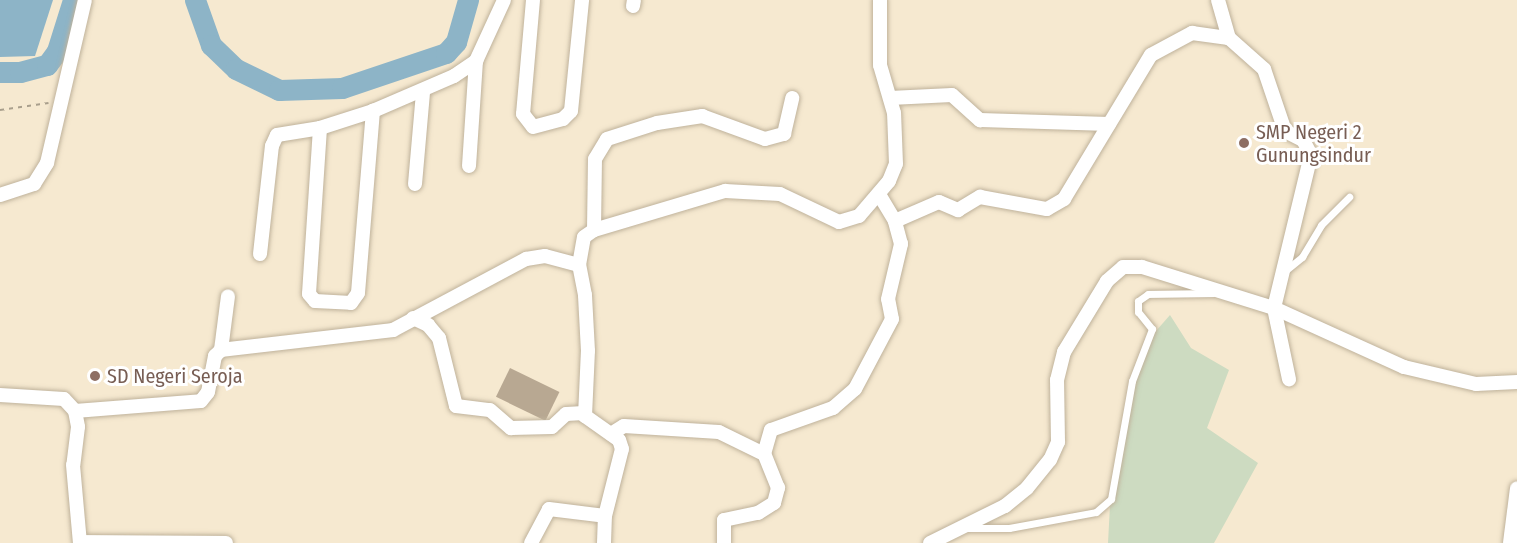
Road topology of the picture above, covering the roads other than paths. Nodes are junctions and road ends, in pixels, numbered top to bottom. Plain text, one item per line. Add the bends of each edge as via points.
1 (85, 0) edge
2 (504, 0) edge
3 (533, 0) edge
4 (582, 0) edge
5 (880, 0) edge
6 (1218, 0) edge
7 (1229, 38) junction
8 (476, 61) junction
9 (423, 92) junction
10 (792, 98) dead end
11 (890, 98) junction
12 (373, 111) junction
13 (1108, 124) junction
14 (320, 128) junction
15 (469, 166) dead end
16 (415, 184) dead end
17 (879, 194) junction
18 (0, 195) edge
19 (1349, 197) dead end
20 (895, 221) junction
21 (594, 230) junction
22 (260, 254) dead end
23 (579, 265) junction
24 (1286, 270) junction
25 (1223, 293) junction
26 (228, 296) dead end
27 (1274, 308) junction
28 (413, 318) junction
29 (221, 350) junction
30 (1289, 379) dead end
31 (1517, 381) edge
32 (0, 395) edge
33 (75, 411) junction
34 (585, 413) junction
35 (611, 434) junction
36 (764, 454) junction
37 (1517, 488) edge
38 (605, 516) junction
39 (958, 528) junction
40 (80, 543) edge
41 (226, 543) edge
42 (531, 543) edge
43 (604, 543) edge
44 (724, 543) edge
45 (930, 543) edge
46 (1510, 543) edge

1 - 18 street via 64,100 40,177 34,184
2 - 8 street
3 - 4 street via 524,114 533,127 563,119 571,111
5 - 11 street via 880,65
6 - 7 street
7 - 13 street via 1192,33 1151,55
7 - 24 street via 1264,69 1286,131 1303,140 1311,155
8 - 9 street
8 - 15 street
9 - 12 street
9 - 16 street
10 - 21 street via 784,134 765,139 702,116 657,123 607,139 595,159
11 - 13 street via 952,95 980,120
11 - 17 street via 896,164
12 - 14 street
12 - 14 street via 358,293 351,303 315,301 309,294
13 - 20 street via 1064,199 1047,209 980,196 958,210 939,202
14 - 22 street via 285,132 273,141
17 - 20 street
17 - 21 street via 859,216 848,221 829,219 780,194 725,191
19 - 24 lane via 1321,225 1302,257
20 - 36 street via 901,244 888,299 892,319 855,389 833,408 771,430
21 - 23 street via 584,237
23 - 28 street via 545,256 526,259
23 - 34 street via 588,351
24 - 27 street
25 - 27 street
25 - 39 street via 1142,267 1130,265 1115,272 1070,340 1058,368 1058,442 1050,460 1017,498
25 - 39 lane via 1148,294 1138,301 1138,312 1152,329 1132,381 1111,499 1096,512 1010,528
26 - 29 street
27 - 30 street
27 - 31 street via 1404,367 1476,384
28 - 29 street via 393,330
28 - 34 street via 428,325 439,338 456,406 490,410 511,428 552,427 566,414
29 - 33 street via 215,356 208,392 201,401
32 - 33 street via 64,399
33 - 40 street via 78,427 73,465
34 - 35 street via 590,422
35 - 36 street via 624,426 719,432
35 - 38 street via 621,445 622,459
36 - 44 street via 778,488 774,503 758,513 724,520
37 - 46 street
38 - 42 street via 549,509
38 - 43 street
39 - 45 street
40 - 41 street

